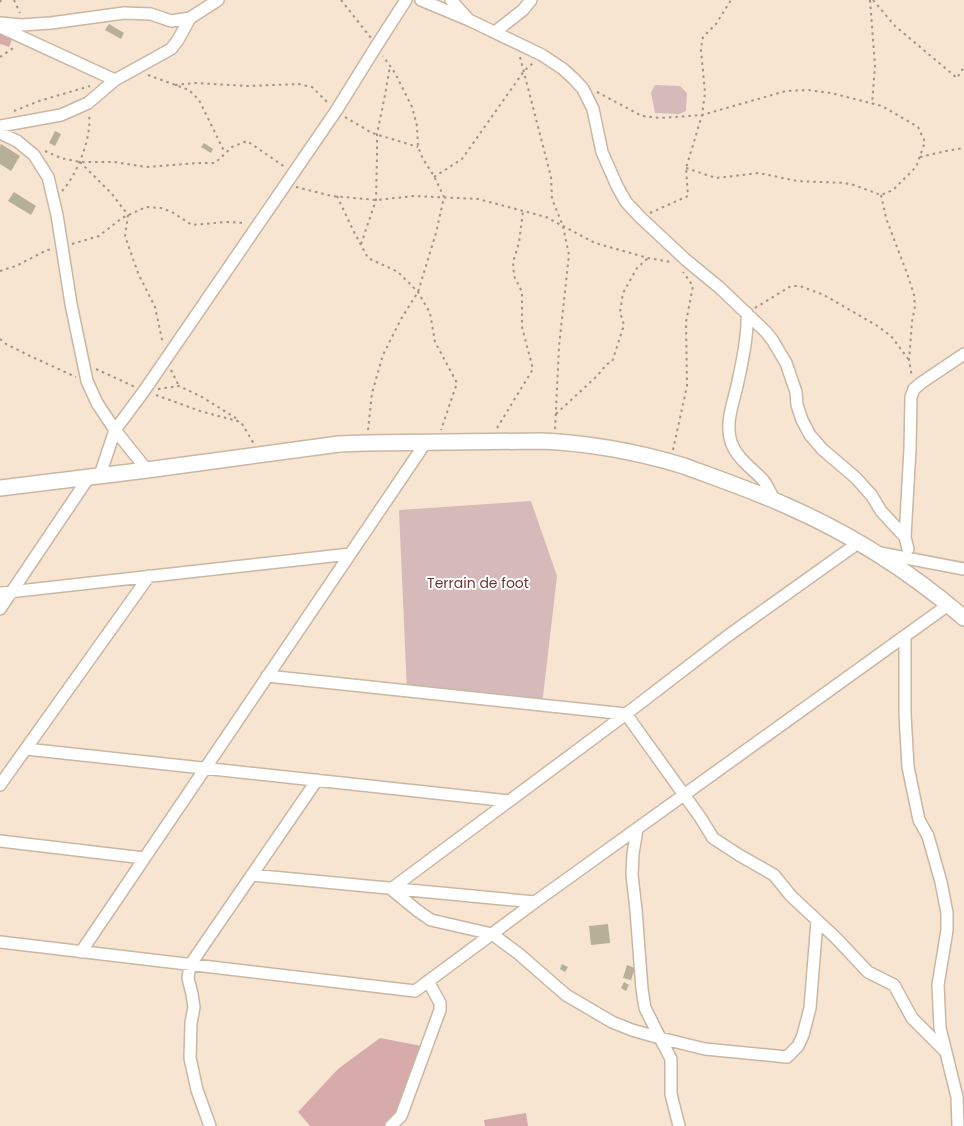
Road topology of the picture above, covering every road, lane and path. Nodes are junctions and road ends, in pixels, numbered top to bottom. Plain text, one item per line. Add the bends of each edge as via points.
1 (218, 0) edge
2 (341, 0) edge
3 (406, 0) edge
4 (421, 0) edge
5 (451, 0) edge
6 (531, 0) edge
7 (731, 0) edge
8 (871, 0) edge
9 (190, 18) junction
10 (469, 20) junction
11 (0, 23) edge
12 (0, 27) edge
13 (495, 32) junction
14 (517, 44) junction
15 (376, 45) junction
16 (542, 55) junction
17 (390, 66) junction
18 (964, 68) edge
19 (524, 71) junction
20 (130, 73) junction
21 (114, 80) junction
22 (575, 80) junction
23 (175, 85) junction
24 (88, 102) junction
25 (872, 104) junction
26 (336, 111) junction
27 (702, 114) junction
28 (8, 116) dead end
29 (0, 126) edge
30 (0, 132) edge
31 (376, 134) junction
32 (418, 147) junction
33 (964, 148) edge
34 (44, 151) dead end
35 (225, 154) junction
36 (919, 158) junction
37 (80, 162) junction
38 (686, 168) junction
39 (294, 172) junction
40 (434, 177) junction
41 (286, 184) junction
42 (881, 195) junction
43 (337, 196) junction
44 (444, 198) junction
45 (376, 200) junction
46 (53, 201) junction
47 (523, 211) junction
48 (128, 216) junction
49 (640, 217) junction
50 (258, 224) junction
51 (563, 226) junction
52 (361, 244) junction
53 (62, 248) junction
54 (648, 258) junction
55 (684, 265) junction
56 (0, 271) edge
57 (418, 292) junction
58 (747, 313) junction
59 (0, 339) edge
60 (964, 354) edge
61 (82, 359) junction
62 (166, 359) junction
63 (909, 360) junction
64 (86, 381) junction
65 (179, 386) junction
66 (914, 389) junction
67 (144, 390) junction
68 (556, 414) junction
69 (241, 422) junction
70 (114, 430) junction
71 (489, 441) junction
72 (431, 442) junction
73 (555, 442) junction
74 (366, 443) junction
75 (260, 455) junction
76 (670, 462) junction
77 (147, 470) junction
78 (94, 476) junction
79 (0, 488) edge
80 (774, 500) junction
81 (905, 537) junction
82 (858, 543) junction
83 (908, 549) dead end
84 (874, 552) junction
85 (350, 554) junction
86 (964, 569) edge
87 (149, 576) junction
88 (6, 593) edge
89 (948, 605) junction
90 (0, 609) edge
91 (964, 618) edge
92 (905, 636) junction
93 (267, 676) junction
94 (626, 714) junction
95 (26, 749) junction
96 (205, 768) junction
97 (317, 780) junction
98 (0, 785) edge
99 (684, 795) junction
100 (509, 801) junction
101 (637, 829) junction
102 (0, 841) edge
103 (144, 858) junction
104 (252, 875) junction
105 (391, 888) junction
106 (535, 902) junction
107 (817, 921) junction
108 (492, 934) junction
109 (0, 942) edge
110 (80, 952) junction
111 (190, 965) junction
112 (428, 981) junction
113 (660, 1038) junction
114 (946, 1052) junction
115 (210, 1126) edge
116 (391, 1126) edge
117 (679, 1126) edge
118 (958, 1126) edge

1 - 9 street
2 - 15 path
3 - 15 street
4 - 10 street
5 - 10 street
6 - 13 street
7 - 27 path via 703,37 705,93
8 - 18 path via 895,26 957,78
8 - 25 path via 875,66
9 - 11 street via 171,21 151,14 124,13 51,23
9 - 20 street via 171,49
10 - 13 street
12 - 21 street
13 - 14 street
14 - 16 street
14 - 19 path
15 - 17 path
15 - 26 street
16 - 19 path
16 - 22 street
17 - 31 path
17 - 32 path via 412,107
19 - 40 path via 462,159
19 - 51 path via 551,177 552,198
20 - 21 street
20 - 23 path via 152,76
21 - 24 street
21 - 28 path via 39,101
22 - 27 path via 642,116 660,118
22 - 49 street via 593,109 602,152 617,186
23 - 26 path via 298,84 312,87
23 - 35 path via 189,90 199,100
24 - 29 street via 61,114
24 - 37 path via 90,120
25 - 27 path via 831,93 786,91
25 - 36 path via 882,106 918,127 925,142
26 - 31 path
26 - 39 street
27 - 38 path
30 - 46 street via 34,155 48,177
31 - 32 path
31 - 45 path
32 - 40 path
33 - 36 path
34 - 37 path
35 - 37 path via 215,163 146,167 114,162
35 - 39 path via 232,147 247,142
36 - 42 path via 916,167 893,190
37 - 46 path via 67,186
37 - 48 path via 112,194
38 - 42 path via 716,178 759,173 797,180 846,183
38 - 49 path via 688,196
39 - 41 street
40 - 44 path
41 - 43 path
41 - 50 street
42 - 63 path via 914,295
43 - 45 path
43 - 52 path
44 - 45 path via 415,196
44 - 47 path via 478,199
44 - 57 path
45 - 52 path
46 - 53 street
47 - 51 path
47 - 71 path via 513,262 514,276 522,292 522,327 533,369
48 - 50 path via 146,207 172,212 192,225
48 - 53 path via 99,236
48 - 62 path via 125,236 155,307
49 - 55 street
50 - 62 street
51 - 54 path via 595,243
51 - 68 path via 569,255 559,346
52 - 57 path via 368,258 398,272
53 - 56 path via 46,250
53 - 61 street
54 - 55 path
54 - 68 path via 637,268 623,293 620,312 624,324 612,362
55 - 58 street via 707,276
55 - 76 path via 693,286 686,322 687,386
57 - 72 path via 430,313 435,342 457,383
57 - 74 path via 383,355 372,393
58 - 63 path via 791,286 800,286 824,295 876,325 891,336
58 - 80 street via 729,435 735,450 763,480
58 - 81 street via 773,341 786,363 802,420 810,434 822,449 856,478
59 - 64 path
60 - 66 street
61 - 64 street
61 - 67 path via 94,368
62 - 65 path
62 - 67 street
63 - 66 path
64 - 70 street
65 - 67 path
65 - 69 path
66 - 81 street via 911,397
67 - 69 path
67 - 70 street
68 - 73 path
69 - 75 path
70 - 77 street
70 - 78 street
71 - 72 main road
71 - 73 main road
72 - 74 main road
72 - 85 street
73 - 76 main road via 608,448
74 - 75 main road
75 - 77 main road
76 - 80 main road
77 - 78 main road
78 - 79 main road
78 - 88 street
80 - 82 main road
81 - 83 street
82 - 84 main road
82 - 94 street via 728,635
84 - 86 street
84 - 89 main road
85 - 87 street
85 - 93 street
87 - 88 street
87 - 95 street
88 - 90 street
89 - 91 main road
89 - 92 street
92 - 99 street
92 - 114 street via 908,767 919,820 928,836 947,913 938,985 940,1028
93 - 94 street
93 - 96 street
94 - 99 street
94 - 100 street
95 - 96 street
95 - 98 street
96 - 97 street
96 - 103 street
97 - 100 street
97 - 104 street
99 - 101 street
99 - 107 street via 713,838 774,875 790,896
100 - 105 street
101 - 106 street
101 - 113 street via 632,875 642,989 645,1008
102 - 103 street
103 - 110 street
104 - 105 street
104 - 111 street
105 - 106 street
105 - 108 street via 431,920
106 - 108 street
107 - 113 street via 810,1008 798,1046 787,1058 705,1049
107 - 114 street via 868,972 894,985 912,1018
108 - 112 street
108 - 113 street via 566,995 612,1022
109 - 110 street
110 - 111 street
111 - 112 street via 415,991
111 - 115 street via 188,978 194,1007 190,1058
112 - 116 street via 440,1003 440,1010 401,1116
113 - 117 street via 671,1058 671,1094
114 - 118 street via 957,1097

